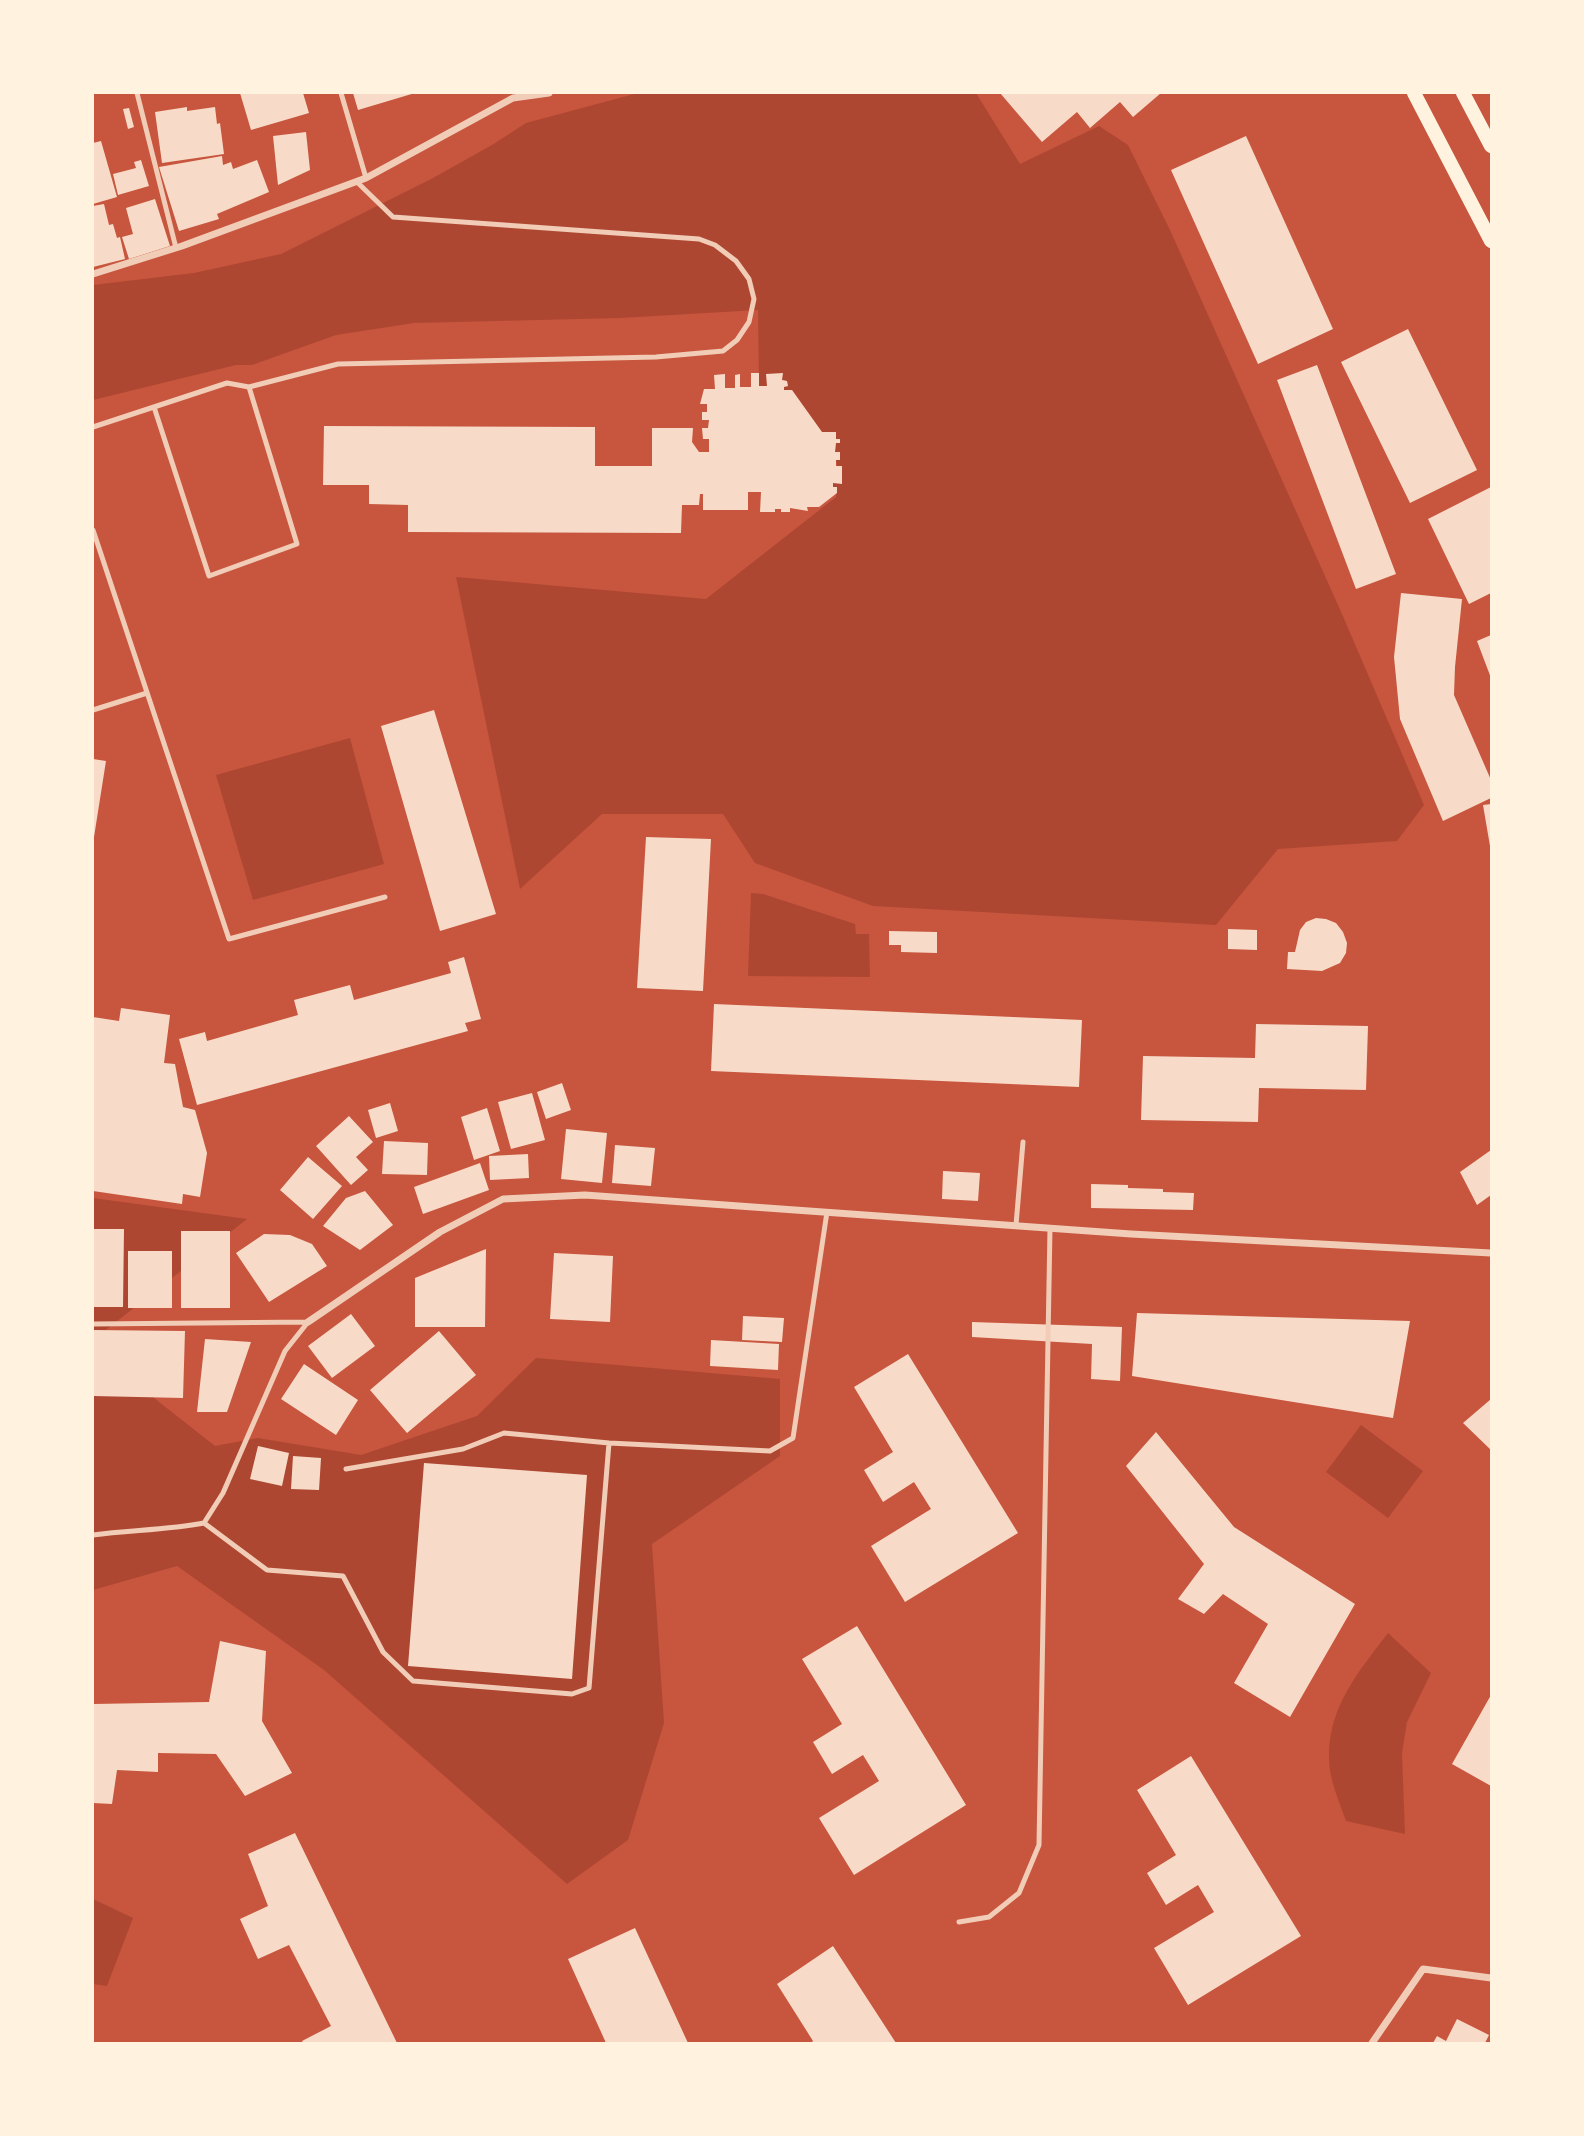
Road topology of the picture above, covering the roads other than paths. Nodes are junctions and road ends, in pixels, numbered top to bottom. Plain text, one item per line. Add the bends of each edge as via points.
1 (137, 93) edge
2 (341, 93) edge
3 (550, 93) edge
4 (1414, 93) edge
5 (1463, 93) edge
6 (512, 95) edge
7 (1491, 146) edge
8 (366, 178) junction
9 (357, 182) junction
10 (1491, 241) edge
11 (176, 248) junction
12 (93, 274) edge
13 (249, 387) junction
14 (154, 407) junction
15 (93, 428) edge
16 (93, 530) edge
17 (147, 693) junction
18 (93, 710) edge
19 (385, 897) dead end
20 (1023, 1142) dead end
21 (827, 1212) junction
22 (1016, 1225) junction
23 (1050, 1228) junction
24 (1491, 1253) edge
25 (308, 1322) junction
26 (93, 1324) edge
27 (609, 1443) junction
28 (346, 1469) dead end
29 (204, 1523) junction
30 (93, 1535) edge
31 (959, 1922) dead end
32 (1491, 1969) edge
33 (1489, 1978) edge
34 (1372, 2043) edge

1 - 11 lane
2 - 8 lane
3 - 6 street
4 - 10 main road
5 - 7 main road
6 - 8 street
8 - 9 street
9 - 11 street
9 - 13 lane via 393,217 699,239 715,244 750,279 754,299 749,322 723,351 656,357 338,364
11 - 12 street
13 - 14 lane via 227,383
13 - 14 lane via 297,544 209,576
14 - 15 lane
16 - 17 lane
17 - 18 lane
17 - 19 lane via 229,939
20 - 22 lane
21 - 22 street
21 - 25 street via 585,1195 503,1199 440,1232
21 - 27 lane via 793,1438 770,1451
22 - 23 street
23 - 24 street
23 - 31 lane via 1039,1845 1019,1893 989,1917
25 - 26 lane
25 - 29 lane via 285,1350 223,1493
27 - 28 lane via 504,1433 463,1449
27 - 29 lane via 589,1688 572,1694 412,1681 383,1652 343,1576 267,1570
29 - 30 lane
32 - 33 street
33 - 34 street via 1423,1969

